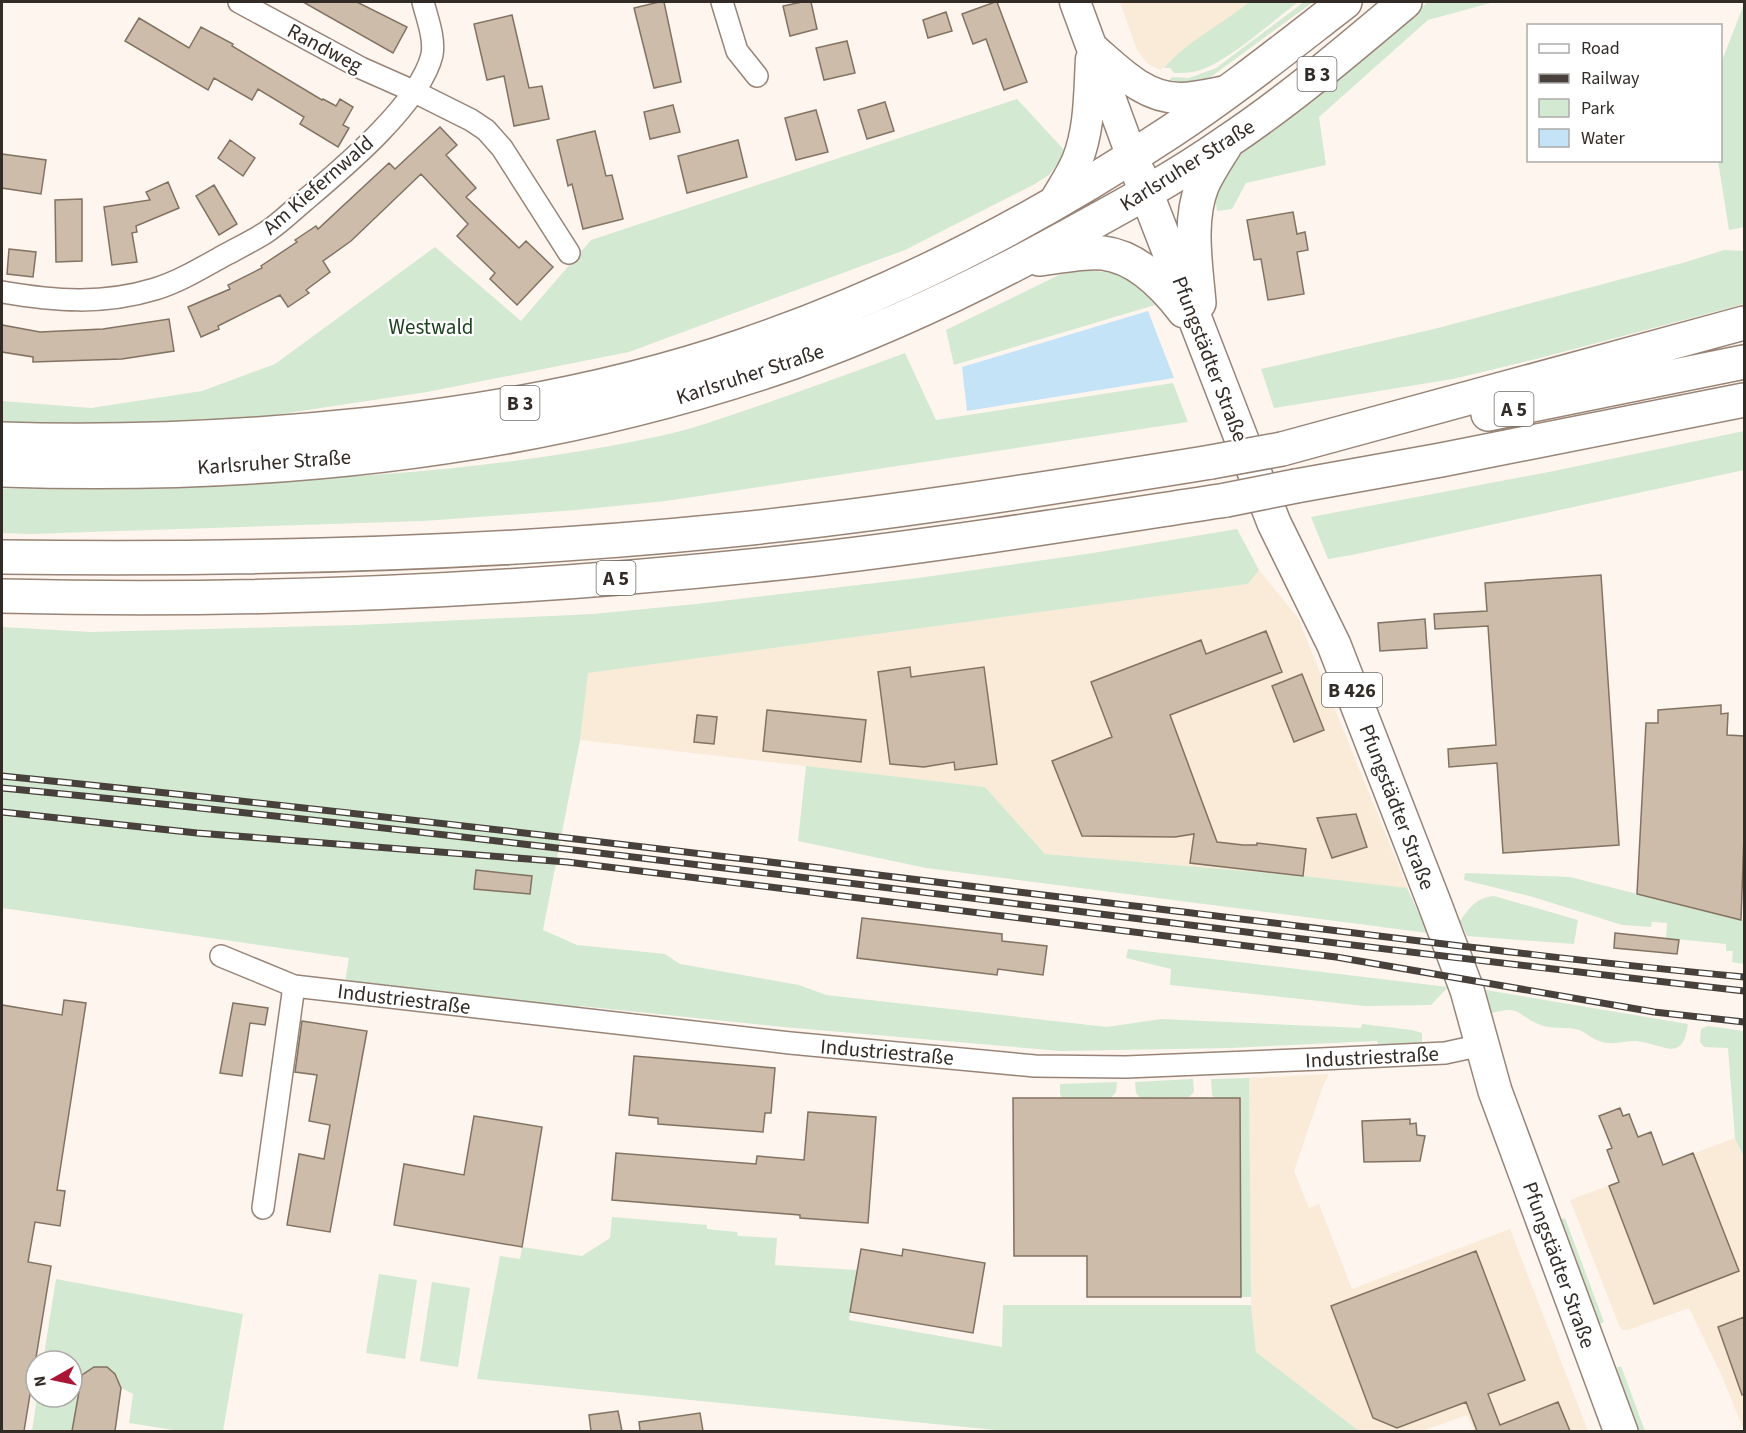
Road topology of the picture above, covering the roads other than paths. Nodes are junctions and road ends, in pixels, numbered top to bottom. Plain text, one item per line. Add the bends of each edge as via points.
1 (239, 2) edge
2 (423, 2) edge
3 (722, 2) edge
4 (1075, 2) edge
5 (1345, 2) edge
6 (1405, 2) edge
7 (1091, 47) junction
8 (757, 76) dead end
9 (1232, 89) junction
10 (413, 91) junction
11 (1227, 142) junction
12 (1132, 157) junction
13 (1146, 193) junction
14 (1054, 202) junction
15 (569, 253) dead end
16 (1023, 261) junction
17 (2, 292) edge
18 (1744, 323) edge
19 (1201, 334) junction
20 (1744, 362) edge
21 (1744, 400) edge
22 (2, 438) edge
23 (1282, 449) junction
24 (2, 470) edge
25 (2, 557) edge
26 (2, 596) edge
27 (221, 956) dead end
28 (294, 986) junction
29 (1482, 1045) junction
30 (263, 1208) dead end
31 (1621, 1431) edge

1 - 10 street, Randweg via 361,68
2 - 10 street, Am Kiefernwald via 432,52 428,68
3 - 8 street via 737,51
4 - 7 main road
5 - 9 main road, Karlsruher Straße / B 3
6 - 11 main road, Karlsruher Straße / B 3
7 - 9 main road via 1128,78 1158,94 1190,97
7 - 12 main road
7 - 14 main road via 1082,145
9 - 12 main road, Karlsruher Straße / B 3
10 - 15 street, Randweg via 486,130 502,148
10 - 17 street, Am Kiefernwald via 380,132 320,188 266,233 199,270 156,289 116,298 45,300
11 - 13 main road, Karlsruher Straße / B 3
11 - 19 main road, B 426 via 1198,199 1194,232
12 - 13 main road, B 426
12 - 14 main road, Karlsruher Straße / B 3
13 - 16 main road, Karlsruher Straße / B 3
13 - 19 main road, Pfungstädter Straße / B 426
14 - 22 main road, Karlsruher Straße / B 3 via 916,276 799,326 678,366 566,394 430,417 284,433 151,439
16 - 19 main road via 1091,253 1118,256 1141,268 1164,288
16 - 24 main road, Karlsruher Straße / B 3 via 908,316 792,362 673,400 552,429 290,464 161,470
18 - 23 main road
19 - 29 main road, Pfungstädter Straße / B 426 via 1274,523 1334,645 1358,705 1467,990
20 - 23 main road, A 5 via 1435,424
21 - 26 main road, A 5, bridge via 1226,500 818,558 547,584 338,594
23 - 25 main road, A 5, bridge via 1047,489 787,524 548,545 338,556
27 - 28 street, Industriestraße
28 - 29 street, Industriestraße via 790,1043 1035,1066 1126,1067 1321,1059 1444,1053
28 - 30 street
29 - 31 main road, Pfungstädter Straße / B 426 via 1495,1091

